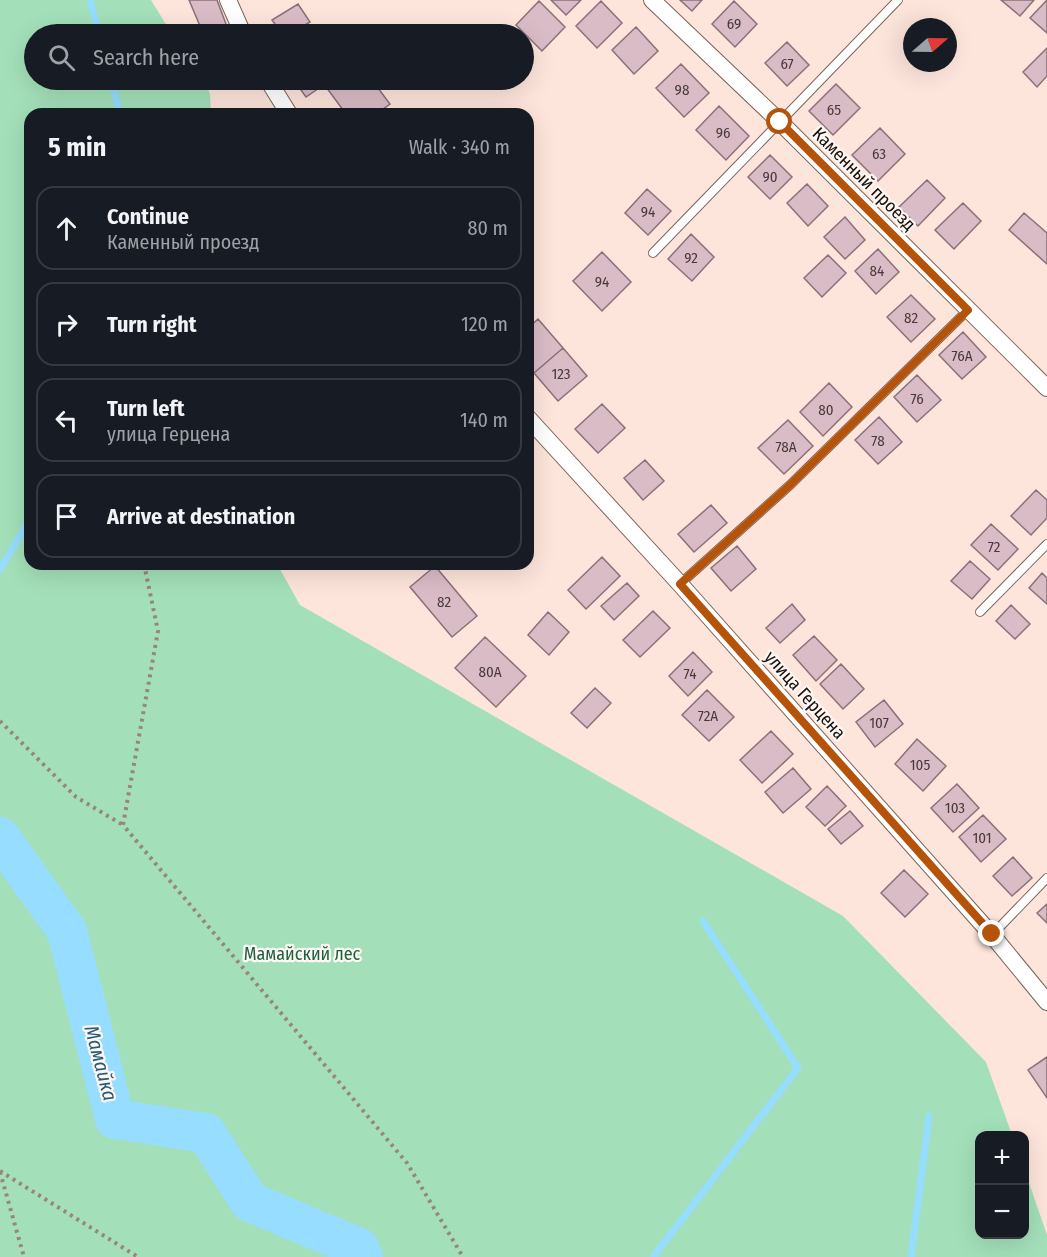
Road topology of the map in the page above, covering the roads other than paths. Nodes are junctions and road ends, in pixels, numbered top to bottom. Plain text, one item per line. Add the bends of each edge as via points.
1 (228, 0) edge
2 (652, 0) edge
3 (898, 0) edge
4 (239, 24) edge
5 (274, 90) edge
6 (285, 108) edge
7 (780, 122) junction
8 (653, 253) dead end
9 (968, 310) junction
10 (1047, 388) edge
11 (534, 425) edge
12 (1047, 544) edge
13 (680, 584) junction
14 (980, 612) dead end
15 (1047, 878) edge
16 (992, 934) junction
17 (1047, 1002) edge

1 - 4 street
2 - 7 street, Каменный проезд
3 - 7 lane
5 - 6 street
7 - 8 lane
7 - 9 street, Каменный проезд
9 - 10 street, Каменный проезд
9 - 13 lane via 790,485
11 - 13 street, улица Герцена
12 - 14 lane
13 - 16 street, улица Герцена
15 - 16 lane
16 - 17 street, улица Герцена

